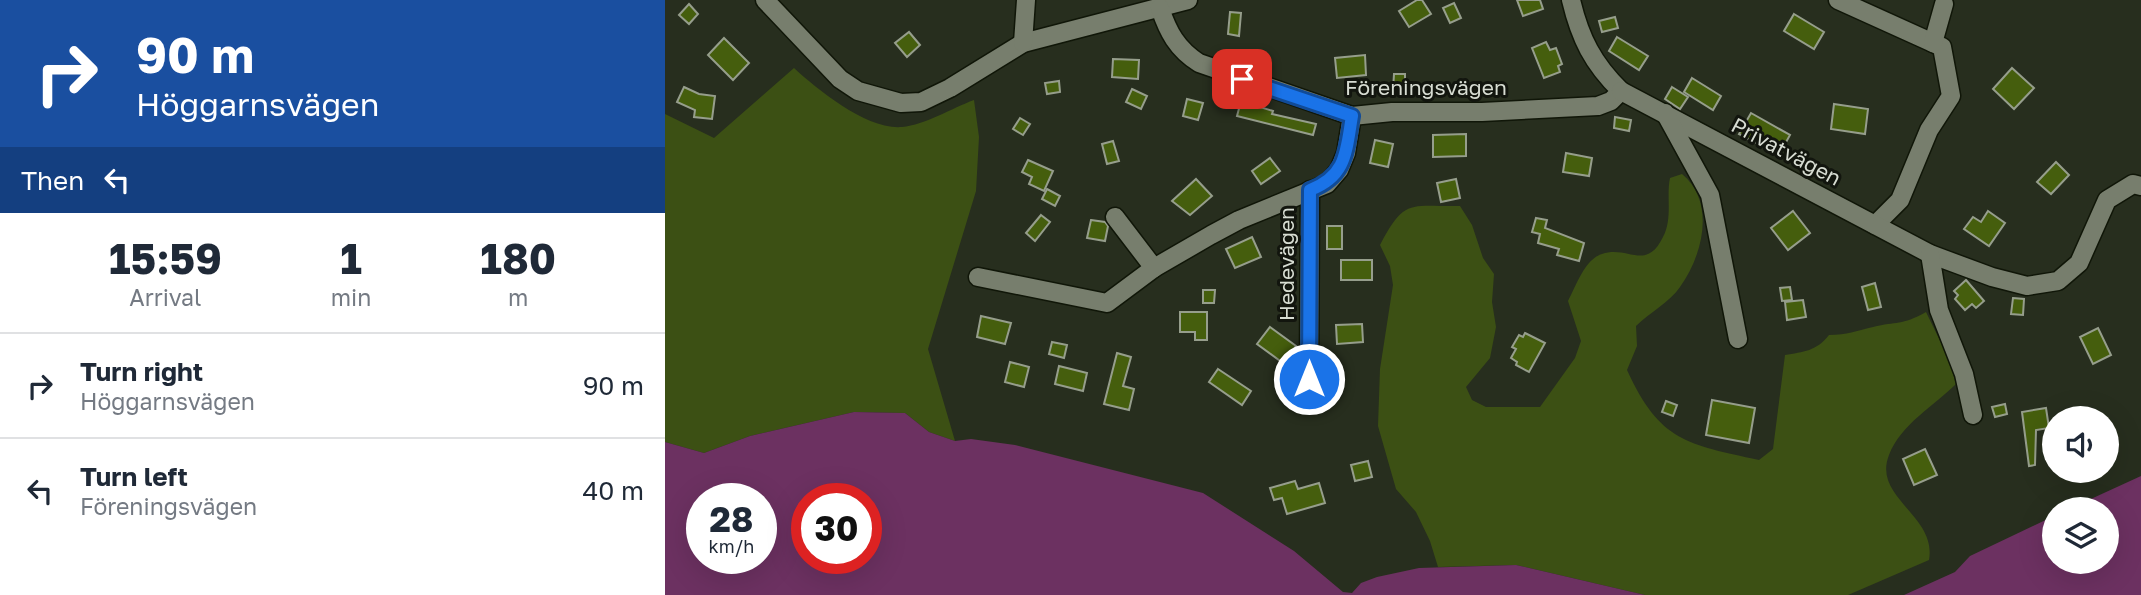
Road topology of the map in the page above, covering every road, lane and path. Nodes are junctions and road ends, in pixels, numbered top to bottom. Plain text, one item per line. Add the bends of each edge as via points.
1 (765, 0) edge
2 (1026, 0) edge
3 (1188, 0) edge
4 (1571, 0) edge
5 (1838, 0) edge
6 (1944, 4) dead end
7 (1160, 8) junction
8 (1023, 43) junction
9 (1933, 43) junction
10 (1621, 91) junction
11 (1665, 113) junction
12 (1352, 116) junction
13 (2141, 186) edge
14 (1310, 190) junction
15 (1115, 217) dead end
16 (1875, 225) junction
17 (1930, 254) junction
18 (1154, 268) junction
19 (978, 277) dead end
20 (1738, 339) dead end
21 (1309, 379) dead end
22 (1973, 415) dead end

1 - 8 street via 840,79 858,91 901,103 921,102 950,88
2 - 8 street
3 - 7 street
4 - 10 street via 1589,54
5 - 9 street
6 - 9 street
7 - 8 street
7 - 12 street, Föreningsvägen via 1168,31 1184,53 1199,63
9 - 16 street via 1942,47 1951,96 1929,130 1900,200
10 - 11 street, Privatvägen
10 - 12 street, Föreningsvägen via 1598,106
11 - 16 street, Privatvägen
11 - 20 street via 1710,195
12 - 14 street via 1339,170 1327,184
13 - 17 street, Privatvägen via 2133,184 2107,200 2078,263 2058,281 2028,286
14 - 18 street via 1239,220
14 - 21 street, Hedevägen
15 - 18 street
16 - 17 street, Privatvägen
17 - 22 street via 1939,310 1964,374
18 - 19 street via 1113,300 1100,304

